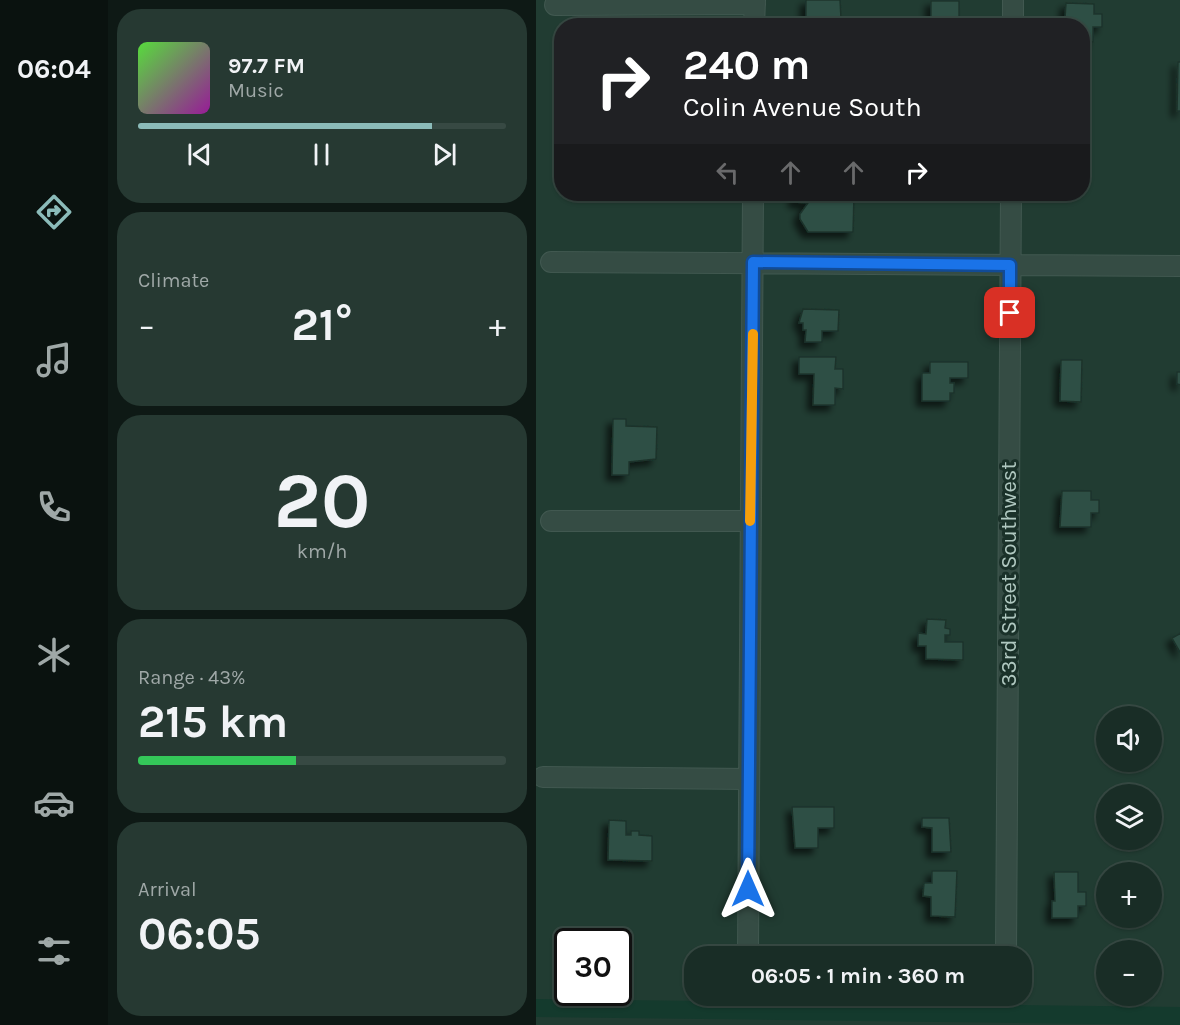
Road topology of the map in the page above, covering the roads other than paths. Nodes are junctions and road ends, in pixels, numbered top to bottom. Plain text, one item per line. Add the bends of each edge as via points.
1 (1013, 0) edge
2 (755, 2) edge
3 (555, 5) dead end
4 (754, 18) edge
5 (1013, 18) edge
6 (753, 201) edge
7 (1011, 201) edge
8 (551, 262) dead end
9 (753, 262) junction
10 (1010, 265) junction
11 (1181, 267) edge
12 (551, 521) dead end
13 (750, 521) junction
14 (544, 777) dead end
15 (749, 779) junction
16 (748, 946) edge
17 (1006, 946) edge

1 - 5 street
2 - 3 street
2 - 4 street
6 - 9 street
7 - 10 street, 33rd Street Southwest
8 - 9 street
9 - 10 street
9 - 13 street
10 - 11 street
10 - 17 street, 33rd Street Southwest
12 - 13 street
13 - 15 street
14 - 15 street
15 - 16 street

